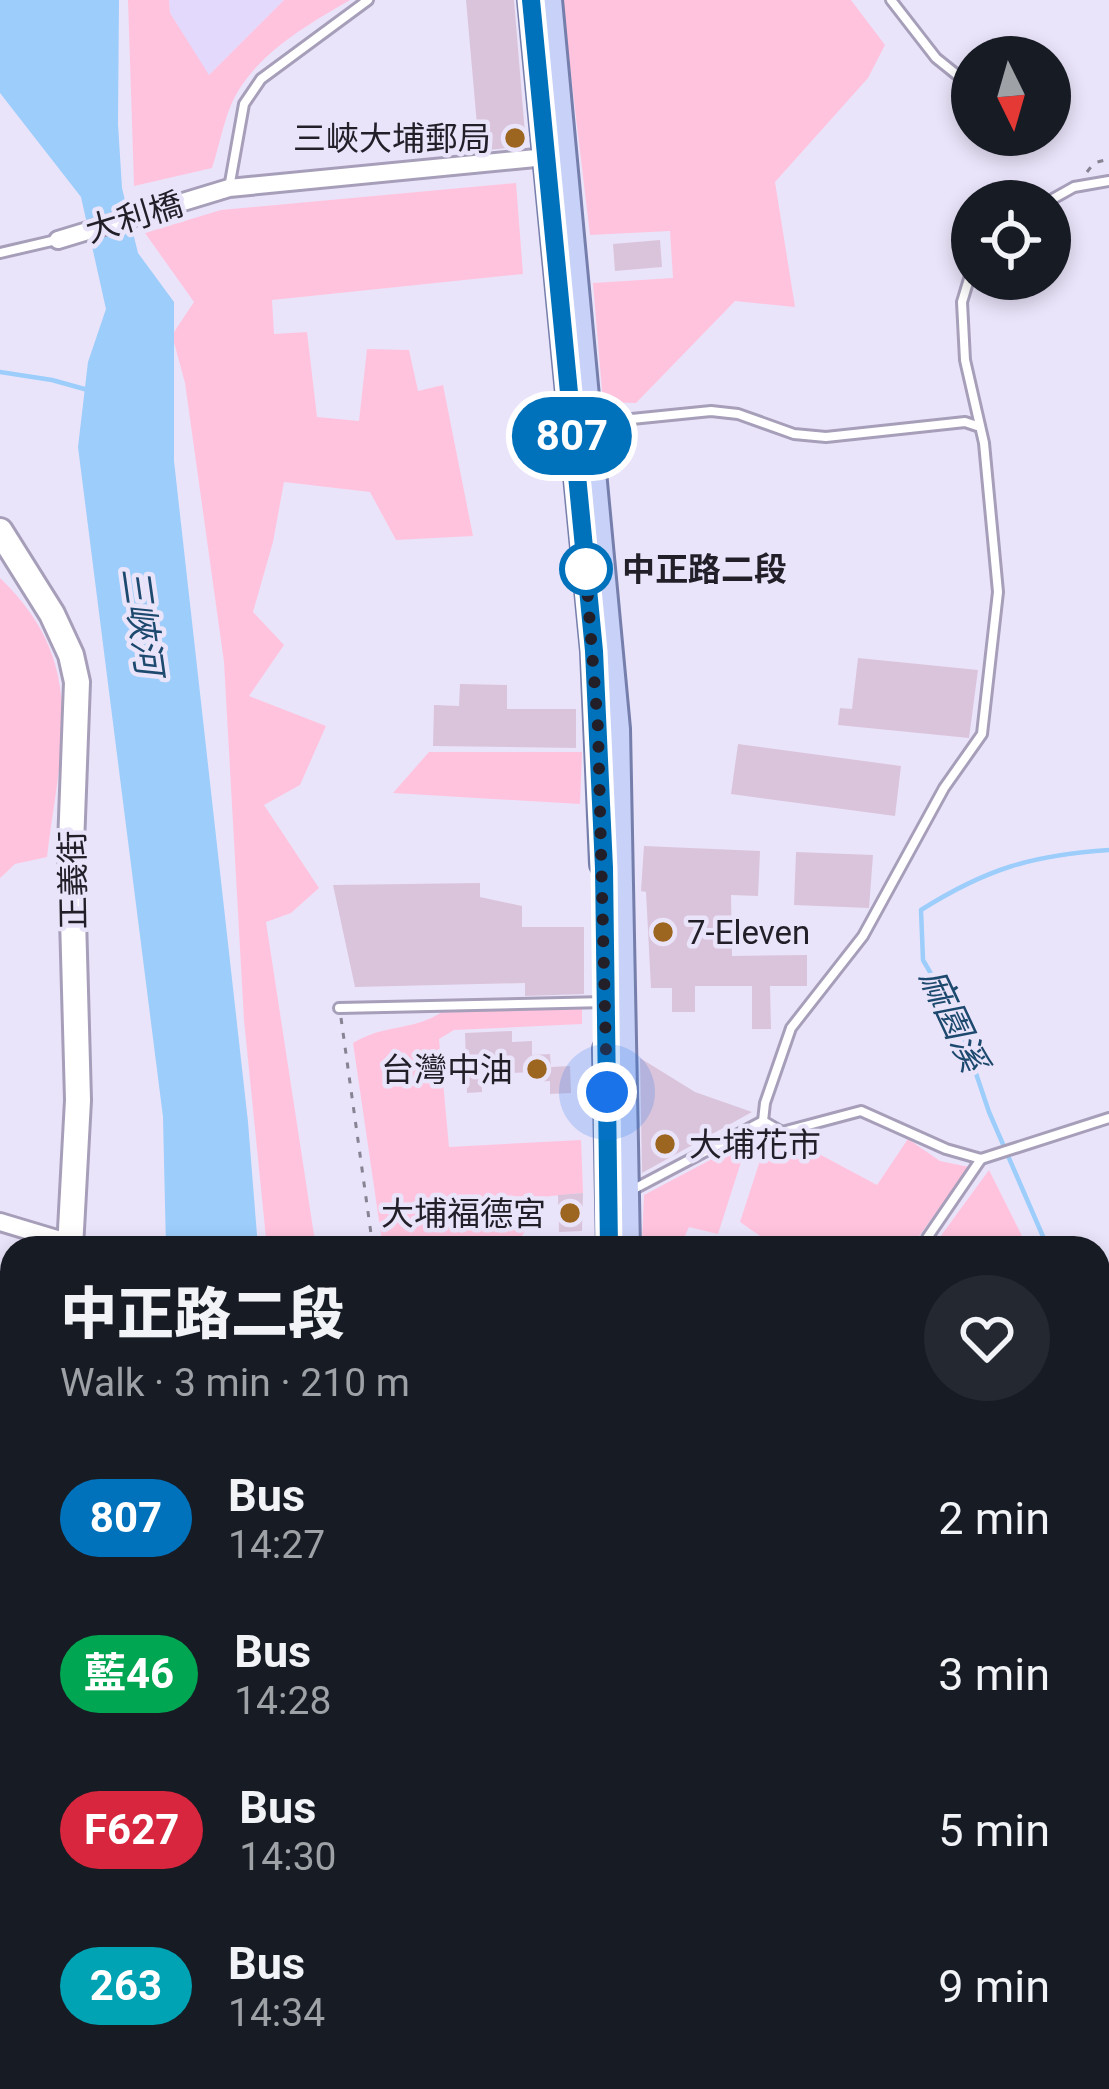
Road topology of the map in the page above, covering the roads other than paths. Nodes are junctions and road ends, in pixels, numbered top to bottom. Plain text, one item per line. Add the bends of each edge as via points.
1 (368, 0) edge
2 (531, 0) edge
3 (549, 0) edge
4 (891, 0) edge
5 (951, 70) edge
6 (554, 156) junction
7 (1109, 181) edge
8 (1071, 189) edge
9 (220, 191) junction
10 (58, 240) joint
11 (0, 253) edge
12 (963, 300) edge
13 (590, 423) junction
14 (977, 426) junction
15 (0, 531) edge
16 (606, 1002) junction
17 (339, 1008) road end
18 (1109, 1118) edge
19 (763, 1121) junction
20 (981, 1159) junction
21 (626, 1193) junction
22 (0, 1222) edge
23 (43, 1236) edge
24 (70, 1236) edge
25 (610, 1236) edge
26 (627, 1236) edge
27 (928, 1236) edge

1 - 9 lane via 261,79 244,104
2 - 6 main road
3 - 6 main road
4 - 5 lane
6 - 9 street, 大利橋
6 - 13 main road
6 - 16 main road via 594,651
7 - 8 lane
9 - 10 street, 大利橋
10 - 11 lane
12 - 14 lane
13 - 14 lane via 711,411 826,437
13 - 21 main road via 617,729
14 - 19 lane via 998,592 982,734 863,935 791,1028
15 - 24 street, 正義街 via 52,614 76,682 78,1100
16 - 17 lane
16 - 25 main road
18 - 20 lane
19 - 20 lane via 782,1132 861,1111
19 - 21 lane
20 - 27 lane
21 - 26 main road
22 - 23 street

